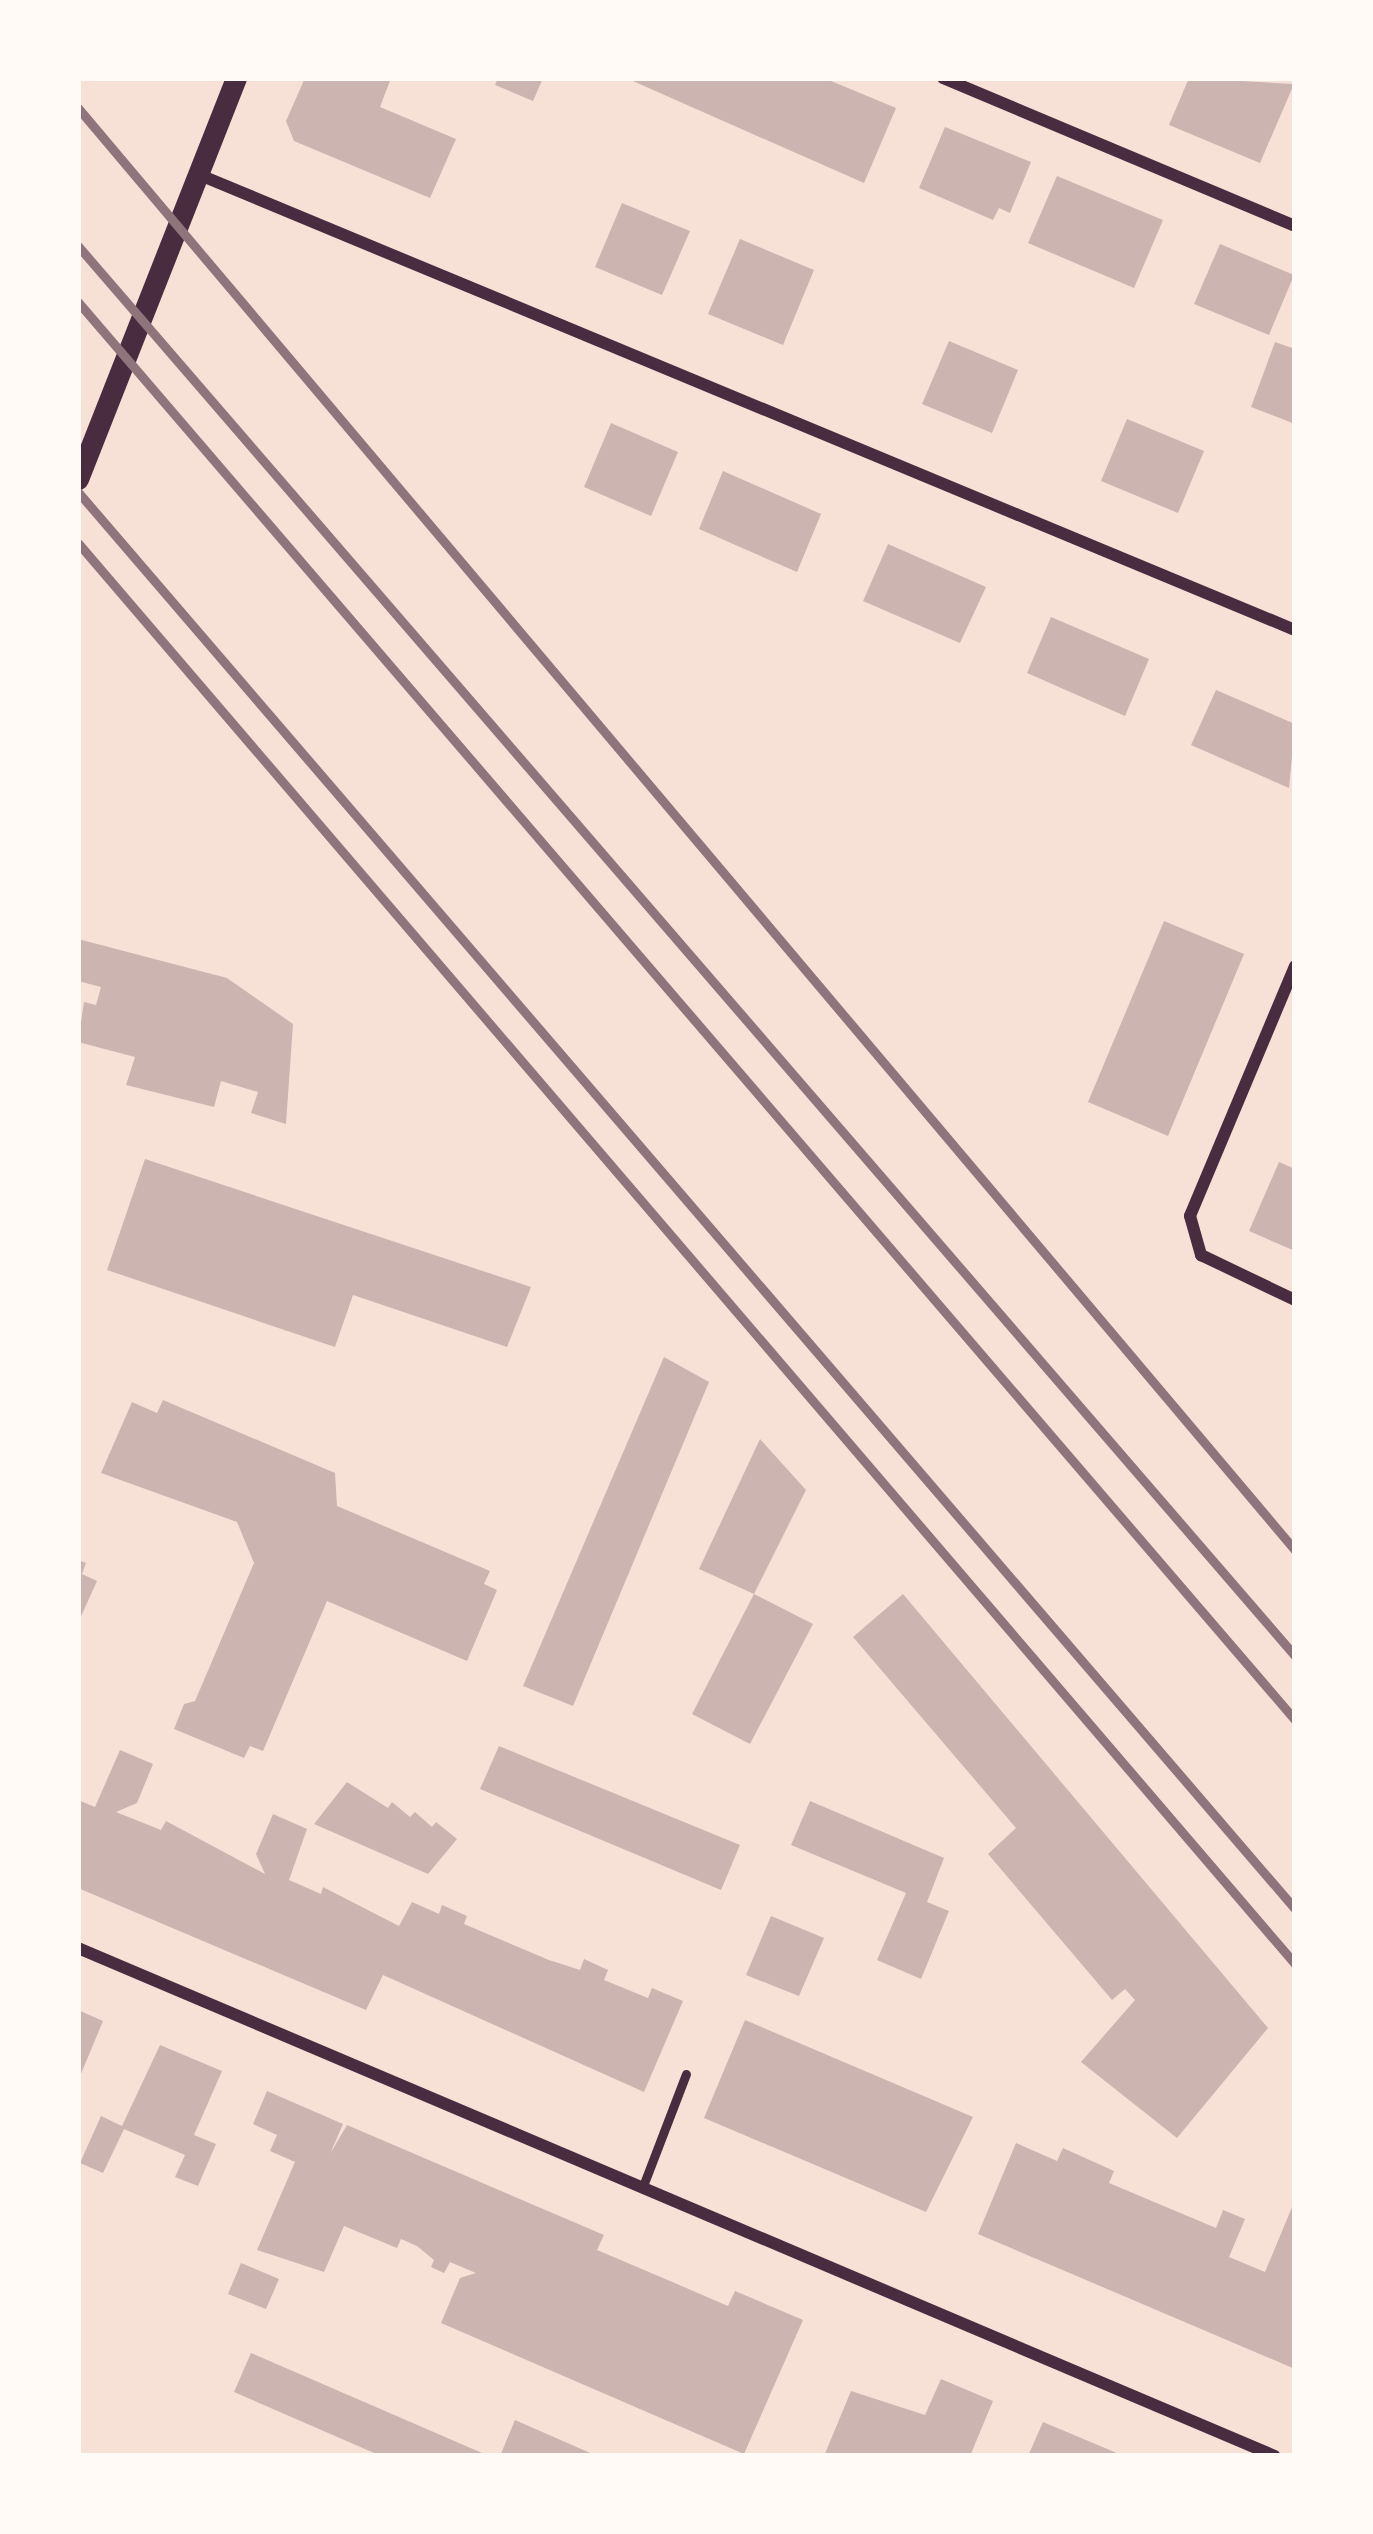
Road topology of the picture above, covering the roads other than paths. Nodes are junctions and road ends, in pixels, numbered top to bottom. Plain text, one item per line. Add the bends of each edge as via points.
1 (236, 78) edge
2 (943, 78) edge
3 (195, 173) junction
4 (1295, 226) edge
5 (78, 479) edge
6 (1295, 630) edge
7 (1295, 966) edge
8 (1295, 1300) edge
9 (78, 1948) edge
10 (686, 2074) dead end
11 (643, 2186) junction
12 (1275, 2456) edge

1 - 3 street
2 - 4 street
3 - 5 street
3 - 6 street
7 - 8 street via 1190,1216 1201,1255
9 - 11 street
10 - 11 lane
11 - 12 street

